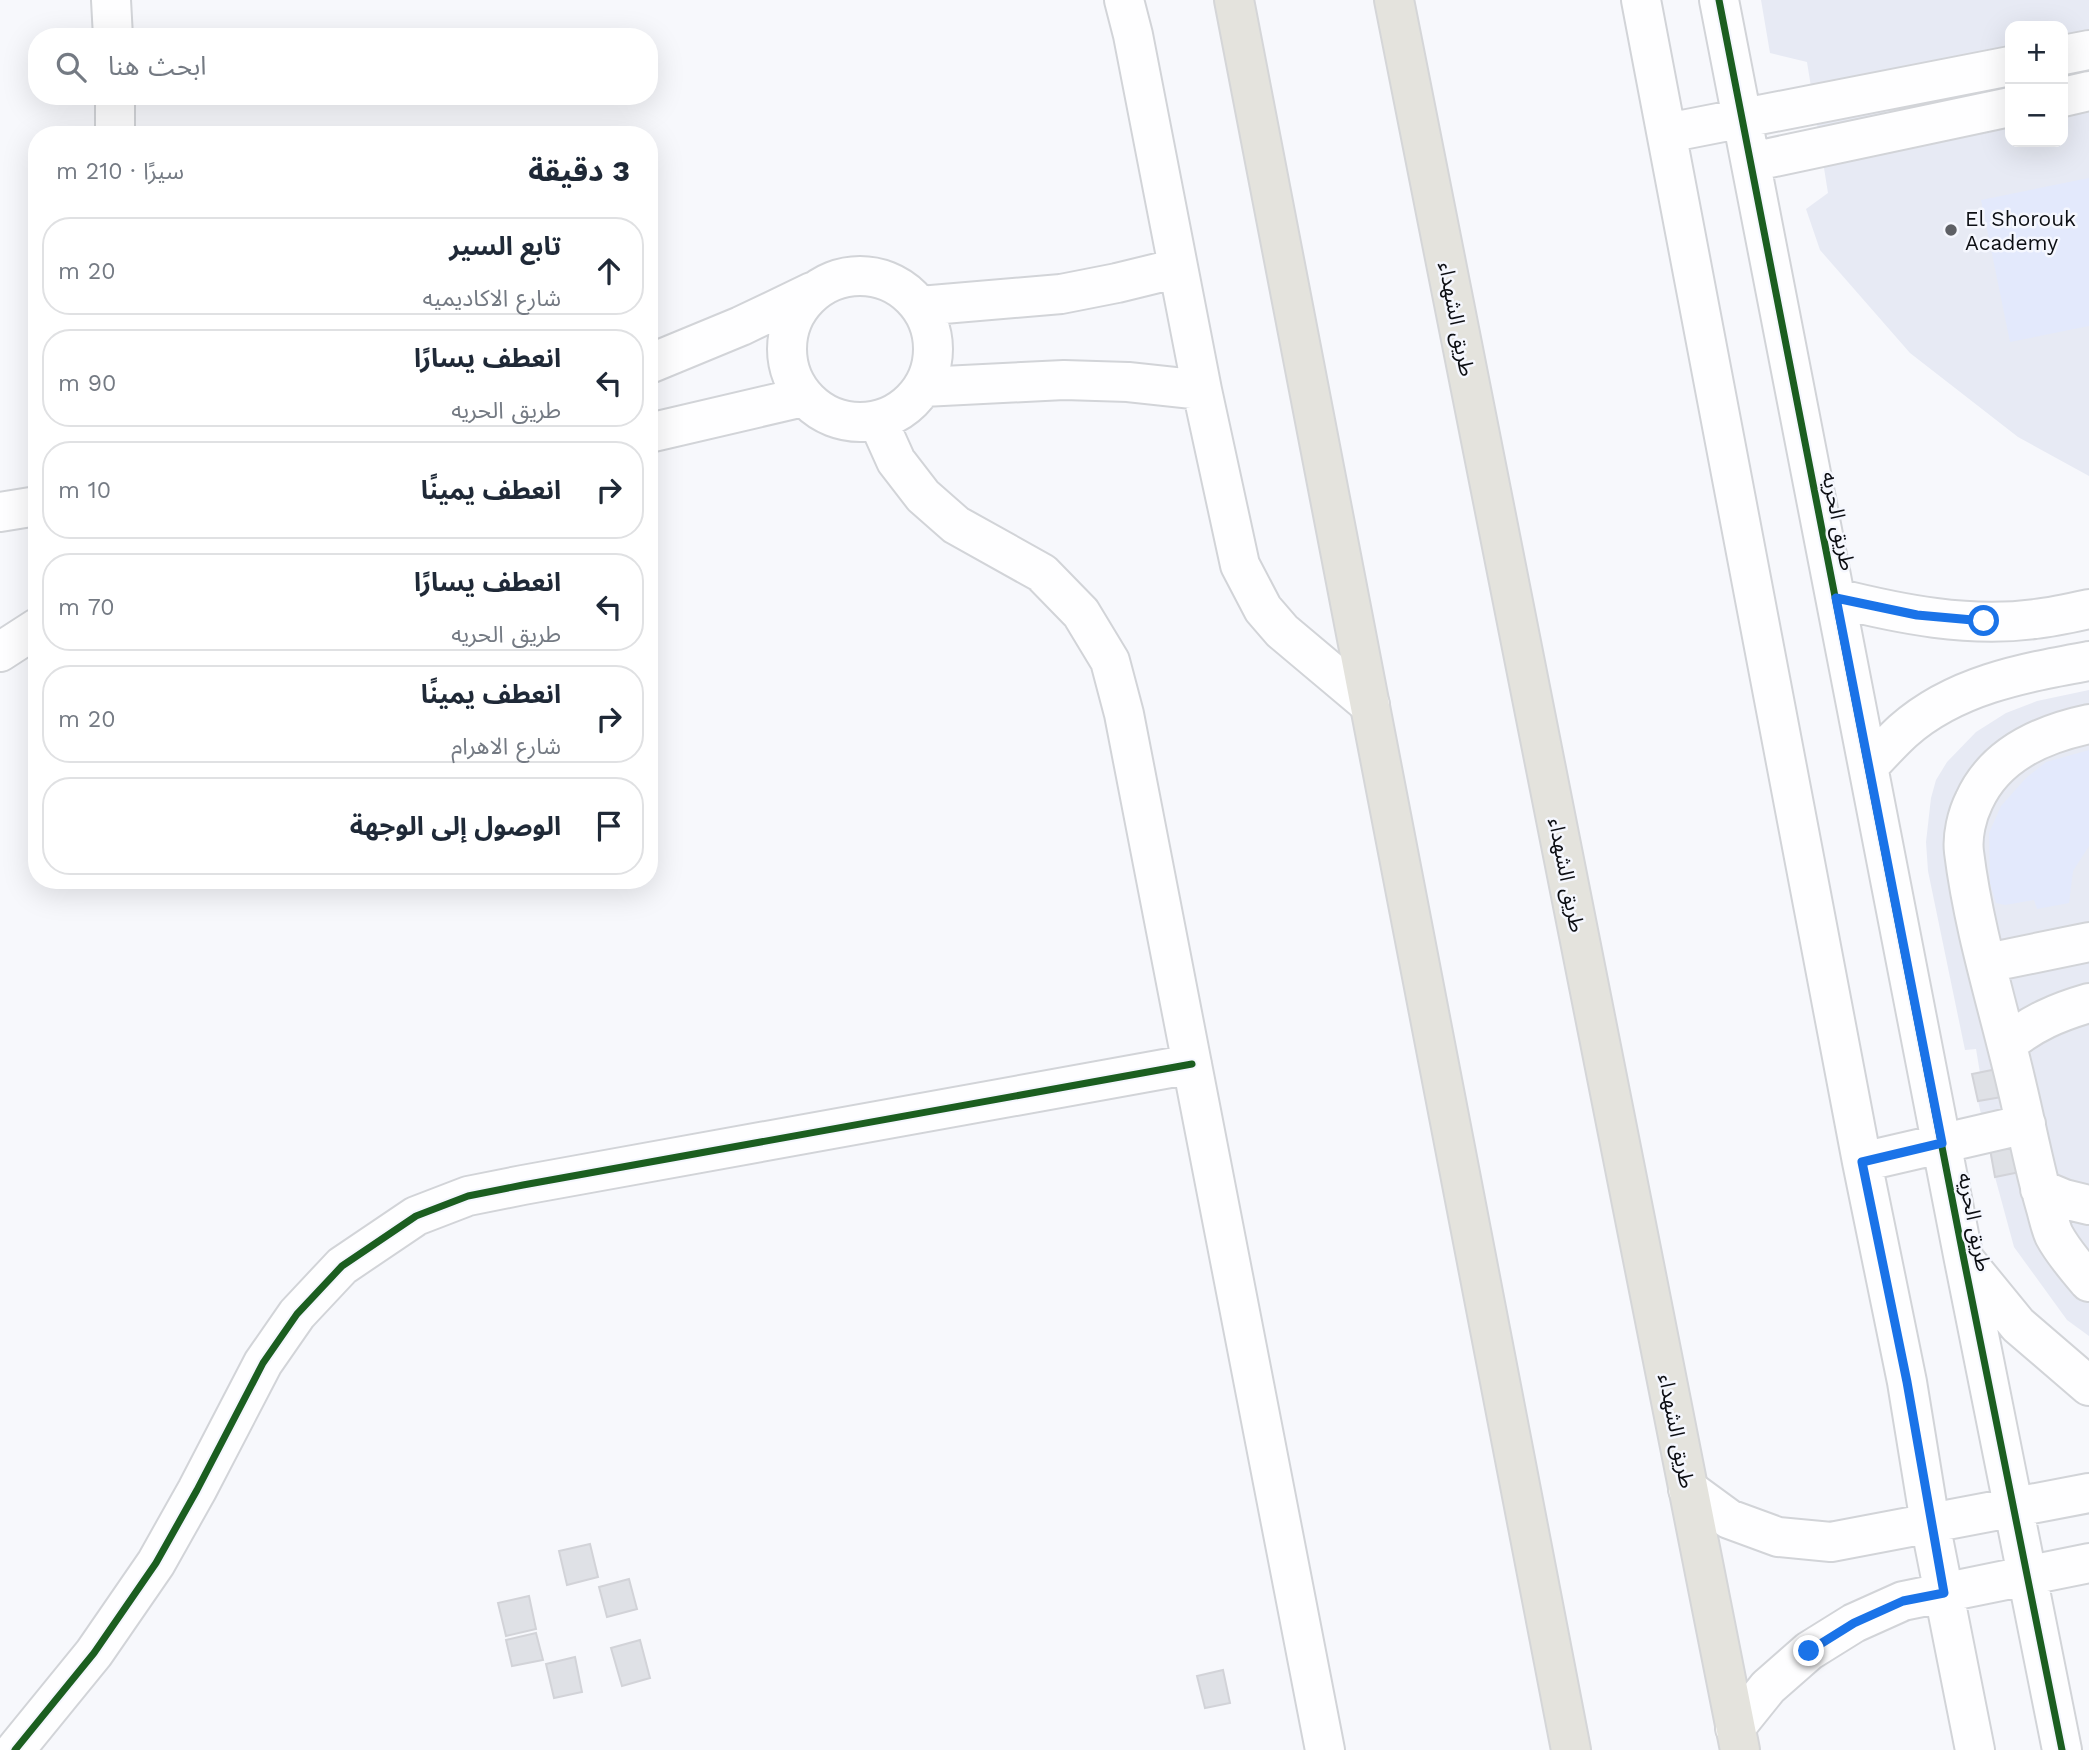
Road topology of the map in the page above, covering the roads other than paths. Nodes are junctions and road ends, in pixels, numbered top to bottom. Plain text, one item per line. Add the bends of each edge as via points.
1 (111, 0) edge
2 (1124, 0) edge
3 (1234, 0) edge
4 (1394, 0) edge
5 (1641, 0) edge
6 (1719, 0) edge
7 (113, 28) edge
8 (2089, 50) edge
9 (2068, 54) edge
10 (2005, 67) edge
11 (2089, 91) edge
12 (2068, 96) edge
13 (115, 105) edge
14 (2005, 108) edge
15 (1742, 119) junction
16 (115, 126) edge
17 (1667, 133) junction
18 (1751, 162) junction
19 (1178, 268) junction
20 (814, 291) junction
21 (920, 306) junction
22 (658, 360) edge
23 (923, 387) junction
24 (1202, 390) junction
25 (803, 397) junction
26 (878, 421) junction
27 (658, 431) edge
28 (28, 507) edge
29 (0, 512) edge
30 (1836, 598) junction
31 (2089, 609) edge
32 (28, 634) edge
33 (0, 652) edge
34 (2089, 661) edge
35 (1370, 705) junction
36 (2089, 724) edge
37 (1869, 766) junction
38 (2089, 942) edge
39 (1987, 963) junction
40 (2089, 1003) edge
41 (2007, 1044) junction
42 (1192, 1064) junction
43 (2026, 1124) junction
44 (1942, 1143) junction
45 (1862, 1162) junction
46 (2040, 1189) junction
47 (2089, 1205) edge
48 (1964, 1259) junction
49 (2089, 1281) edge
50 (2089, 1387) edge
51 (1688, 1489) junction
52 (2089, 1493) edge
53 (2014, 1508) junction
54 (1930, 1523) junction
55 (2089, 1563) edge
56 (2027, 1576) junction
57 (1944, 1593) junction
58 (1737, 1739) edge
59 (2089, 1743) edge
60 (15, 1750) edge
61 (1325, 1750) edge
62 (1571, 1750) edge
63 (1975, 1750) edge
64 (2062, 1750) edge
65 (2086, 1750) edge

1 - 7 street
2 - 19 street
3 - 35 main road
4 - 51 main road, طريق الشهداء
5 - 17 street
6 - 15 street, طريق الحريه
8 - 9 street
10 - 15 street
11 - 12 street
13 - 16 street
14 - 18 street
15 - 17 street
15 - 18 street, طريق الحريه
17 - 45 street
18 - 30 street, طريق الحريه
19 - 21 street via 1061,294
19 - 24 street
20 - 21 street via 840,278 870,276 898,286
20 - 22 street
20 - 25 street via 794,314 785,342 788,372
21 - 23 street via 932,332 933,351
23 - 24 street via 1065,380
23 - 26 street via 904,409
24 - 35 street via 1240,565 1251,588 1282,631
25 - 26 street via 825,415 851,423
25 - 27 street
26 - 42 street via 896,461 923,496 956,525 1042,573 1081,613 1110,661
28 - 29 street
30 - 31 street via 1917,615 1984,621 2034,620
30 - 37 street, طريق الحريه
32 - 33 street
34 - 37 street via 1991,681 1945,701 1904,730
35 - 62 main road
36 - 39 street via 2042,737 2015,752 1987,779 1974,801 1963,849
37 - 44 street, طريق الحريه
38 - 39 street
39 - 41 street
40 - 41 street via 2026,1028
41 - 43 street
42 - 60 street via 510,1187 468,1196 416,1216 342,1266 297,1314 263,1363 156,1563 93,1653
42 - 61 street
43 - 44 street
43 - 46 street
44 - 45 street
44 - 48 street, طريق الحريه
45 - 54 street
46 - 47 street
46 - 49 street via 2054,1235
48 - 50 street via 2018,1325
48 - 53 street, طريق الحريه
51 - 54 street via 1729,1519 1778,1537 1831,1542
51 - 58 main road, طريق الشهداء
52 - 53 street
53 - 54 street
53 - 56 street, طريق الحريه
54 - 57 street
55 - 56 street
56 - 57 street
56 - 64 street, طريق الحريه
57 - 58 street via 1903,1601 1854,1623 1809,1651 1768,1687
57 - 63 street
59 - 65 street

